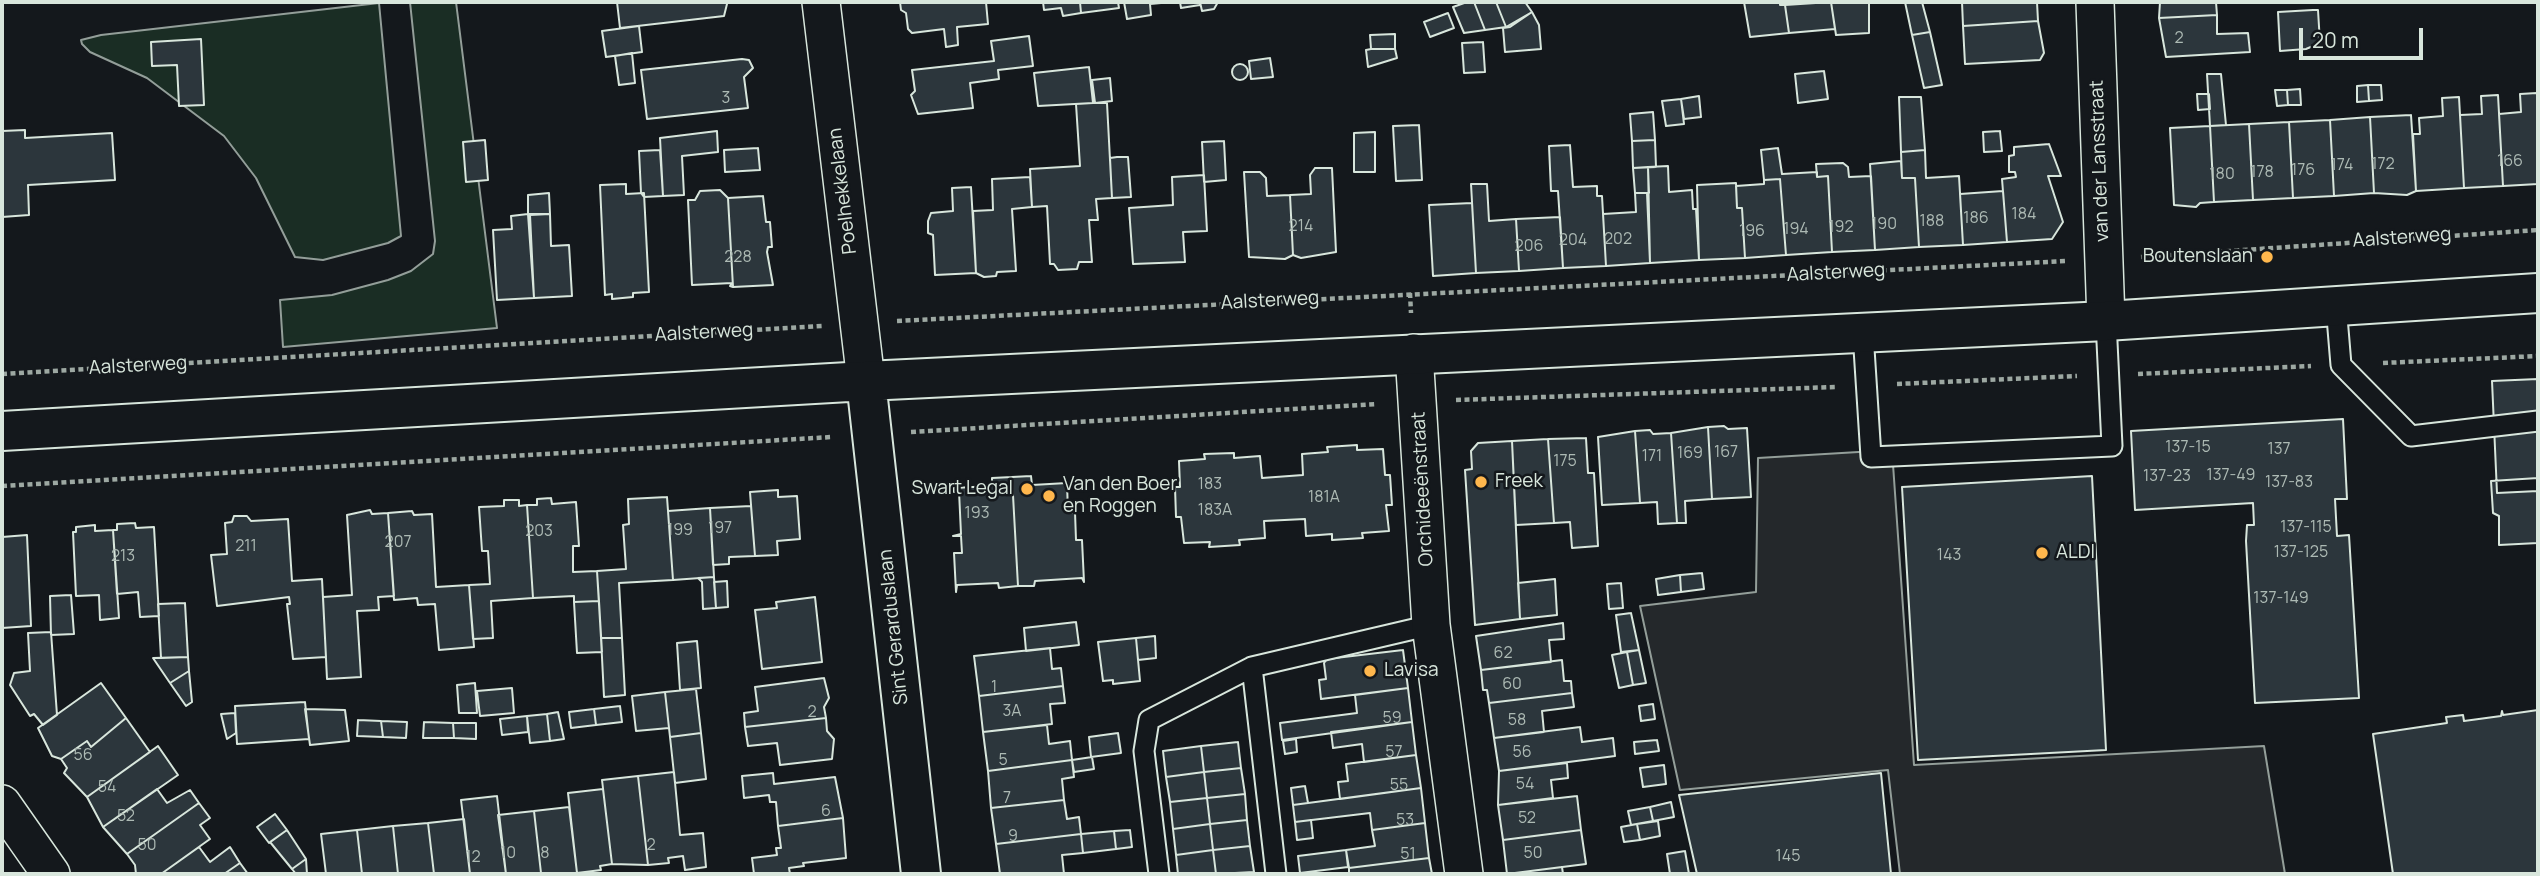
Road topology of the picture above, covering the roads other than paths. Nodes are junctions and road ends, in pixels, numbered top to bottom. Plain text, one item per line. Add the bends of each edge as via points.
1 (821, 2) edge
2 (2095, 2) edge
3 (2538, 293) edge
4 (2336, 305) junction
5 (2106, 321) junction
6 (1863, 333) junction
7 (1414, 353) junction
8 (866, 381) junction
9 (2538, 421) edge
10 (2, 432) edge
11 (1431, 625) junction
12 (1252, 667) junction
13 (2, 804) edge
14 (51, 874) edge
15 (921, 874) edge
16 (1159, 874) edge
17 (1276, 874) edge
18 (1464, 874) edge

1 - 8 street, Poelhekkelaan
2 - 5 street, van der Lansstraat
3 - 4 main road
4 - 5 main road
4 - 9 lane via 2341,365 2411,436
5 - 6 main road
5 - 6 lane via 2112,446 1871,457
6 - 7 main road
7 - 8 main road
7 - 11 street, Orchideeënstraat
8 - 10 main road
8 - 15 main road, Sint Gerarduslaan
11 - 12 lane
11 - 18 street, Orchideeënstraat
12 - 16 lane via 1149,720 1144,751
12 - 17 lane
13 - 14 street

